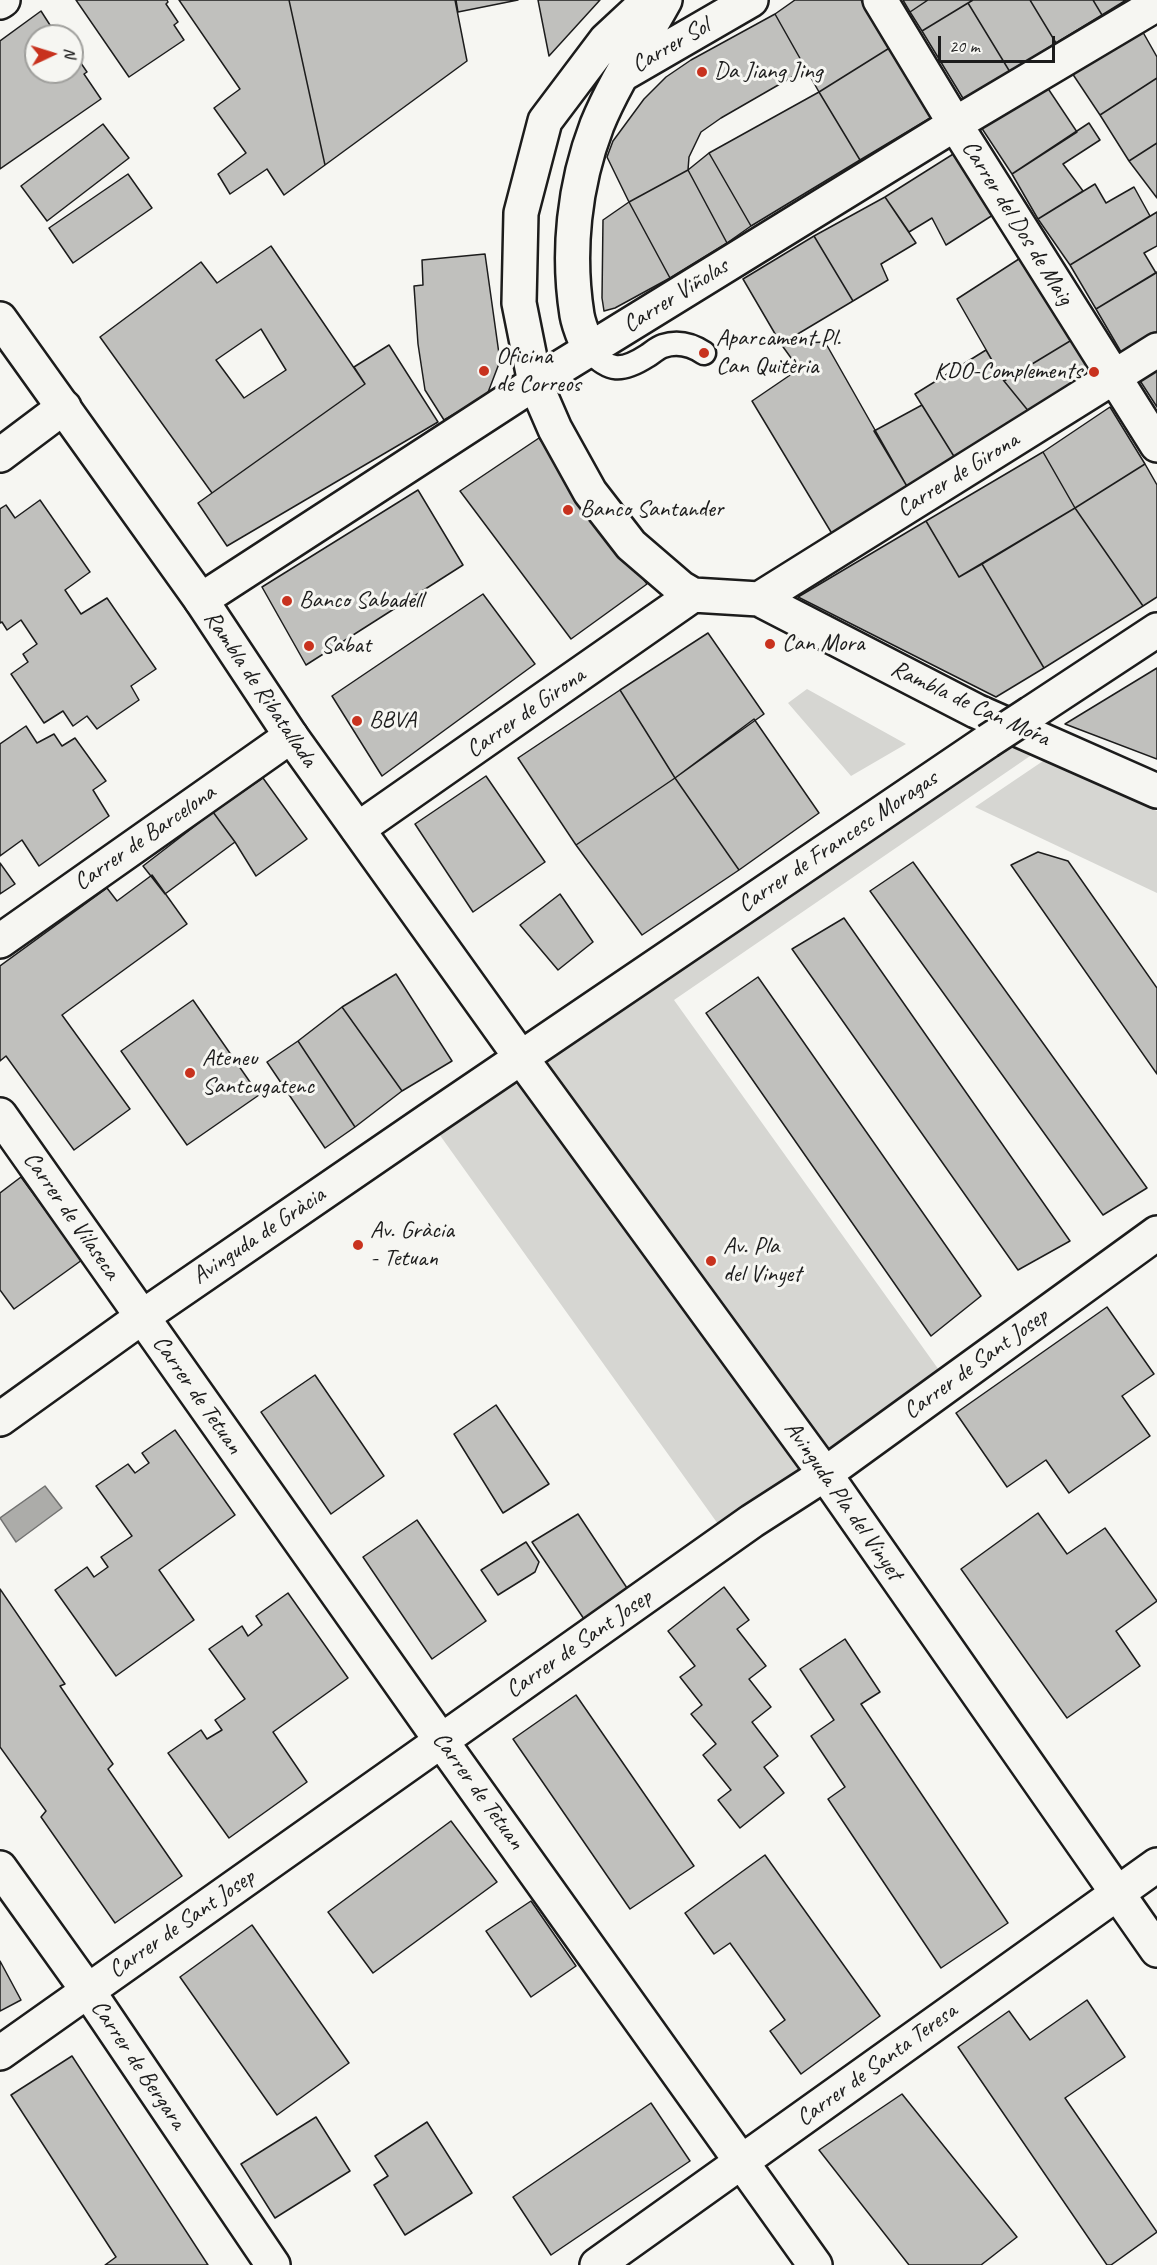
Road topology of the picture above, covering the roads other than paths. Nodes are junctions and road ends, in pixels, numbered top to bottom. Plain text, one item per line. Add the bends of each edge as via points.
1 (649, 0) edge
2 (665, 0) edge
3 (751, 0) edge
4 (880, 0) edge
5 (1157, 5) edge
6 (622, 75) junction
7 (955, 124) junction
8 (0, 319) edge
9 (589, 350) junction
10 (1157, 350) edge
11 (704, 353) dead end
12 (1114, 377) junction
13 (535, 383) junction
14 (64, 407) junction
15 (1157, 445) edge
16 (0, 454) edge
17 (693, 596) junction
18 (759, 599) junction
19 (201, 600) junction
20 (1157, 630) edge
21 (291, 736) junction
22 (1157, 791) edge
23 (358, 829) junction
24 (0, 941) edge
25 (521, 1058) junction
26 (0, 1115) edge
27 (1157, 1233) edge
28 (142, 1317) junction
29 (0, 1419) edge
30 (825, 1474) junction
31 (442, 1742) junction
32 (1157, 1865) edge
33 (0, 1868) edge
34 (1116, 1893) junction
35 (1157, 1950) edge
36 (88, 1991) junction
37 (0, 2053) edge
38 (742, 2161) junction
39 (273, 2265) edge
40 (597, 2265) edge
41 (815, 2265) edge

1 - 13 street via 606,40 545,121 521,213 519,303
2 - 6 street
3 - 6 street, Carrer Sol
4 - 7 street, Carrer del Dos de Maig
5 - 7 street, Carrer Viñolas
6 - 9 street via 597,125 578,186 573,264 577,317
7 - 9 street, Carrer Viñolas
7 - 12 street, Carrer del Dos de Maig
8 - 14 street, Rambla de Ribatallada
9 - 11 lane via 600,362 618,369 662,346 694,346
9 - 13 street, Carrer Viñolas
10 - 12 street, Carrer de Girona
12 - 15 street, Carrer del Dos de Maig
12 - 18 street, Carrer de Girona
13 - 17 street via 590,492 631,545
13 - 19 street, Carrer Viñolas
14 - 16 street
14 - 19 street, Rambla de Ribatallada
17 - 18 street, Rambla de Can Mora
17 - 23 street, Carrer de Girona
18 - 22 street, Rambla de Can Mora via 976,711
19 - 21 street, Rambla de Ribatallada
20 - 25 street, Carrer de Francesc Moragas, bridge
21 - 23 street, Rambla de Ribatallada
21 - 24 street, Carrer de Barcelona
23 - 25 street, Rambla de Ribatallada
25 - 28 street, Avinguda de Gràcia
25 - 30 street, Avinguda Pla del Vinyet
26 - 28 street, Carrer de Vilaseca
27 - 30 street, Carrer de Sant Josep
28 - 29 street, Avinguda de Gràcia
28 - 31 street, Carrer de Tetuan
30 - 31 street, Carrer de Sant Josep via 752,1521
30 - 34 street, Avinguda Pla del Vinyet
31 - 36 street, Carrer de Sant Josep
31 - 38 street, Carrer de Tetuan
32 - 34 street, Carrer de Santa Teresa
33 - 36 street, Carrer de Bergara
34 - 35 street, Avinguda Pla del Vinyet
34 - 38 street, Carrer de Santa Teresa
36 - 37 street, Carrer de Sant Josep
36 - 39 street, Carrer de Bergara
38 - 40 street, Carrer de Santa Teresa
38 - 41 street, Carrer de Tetuan

